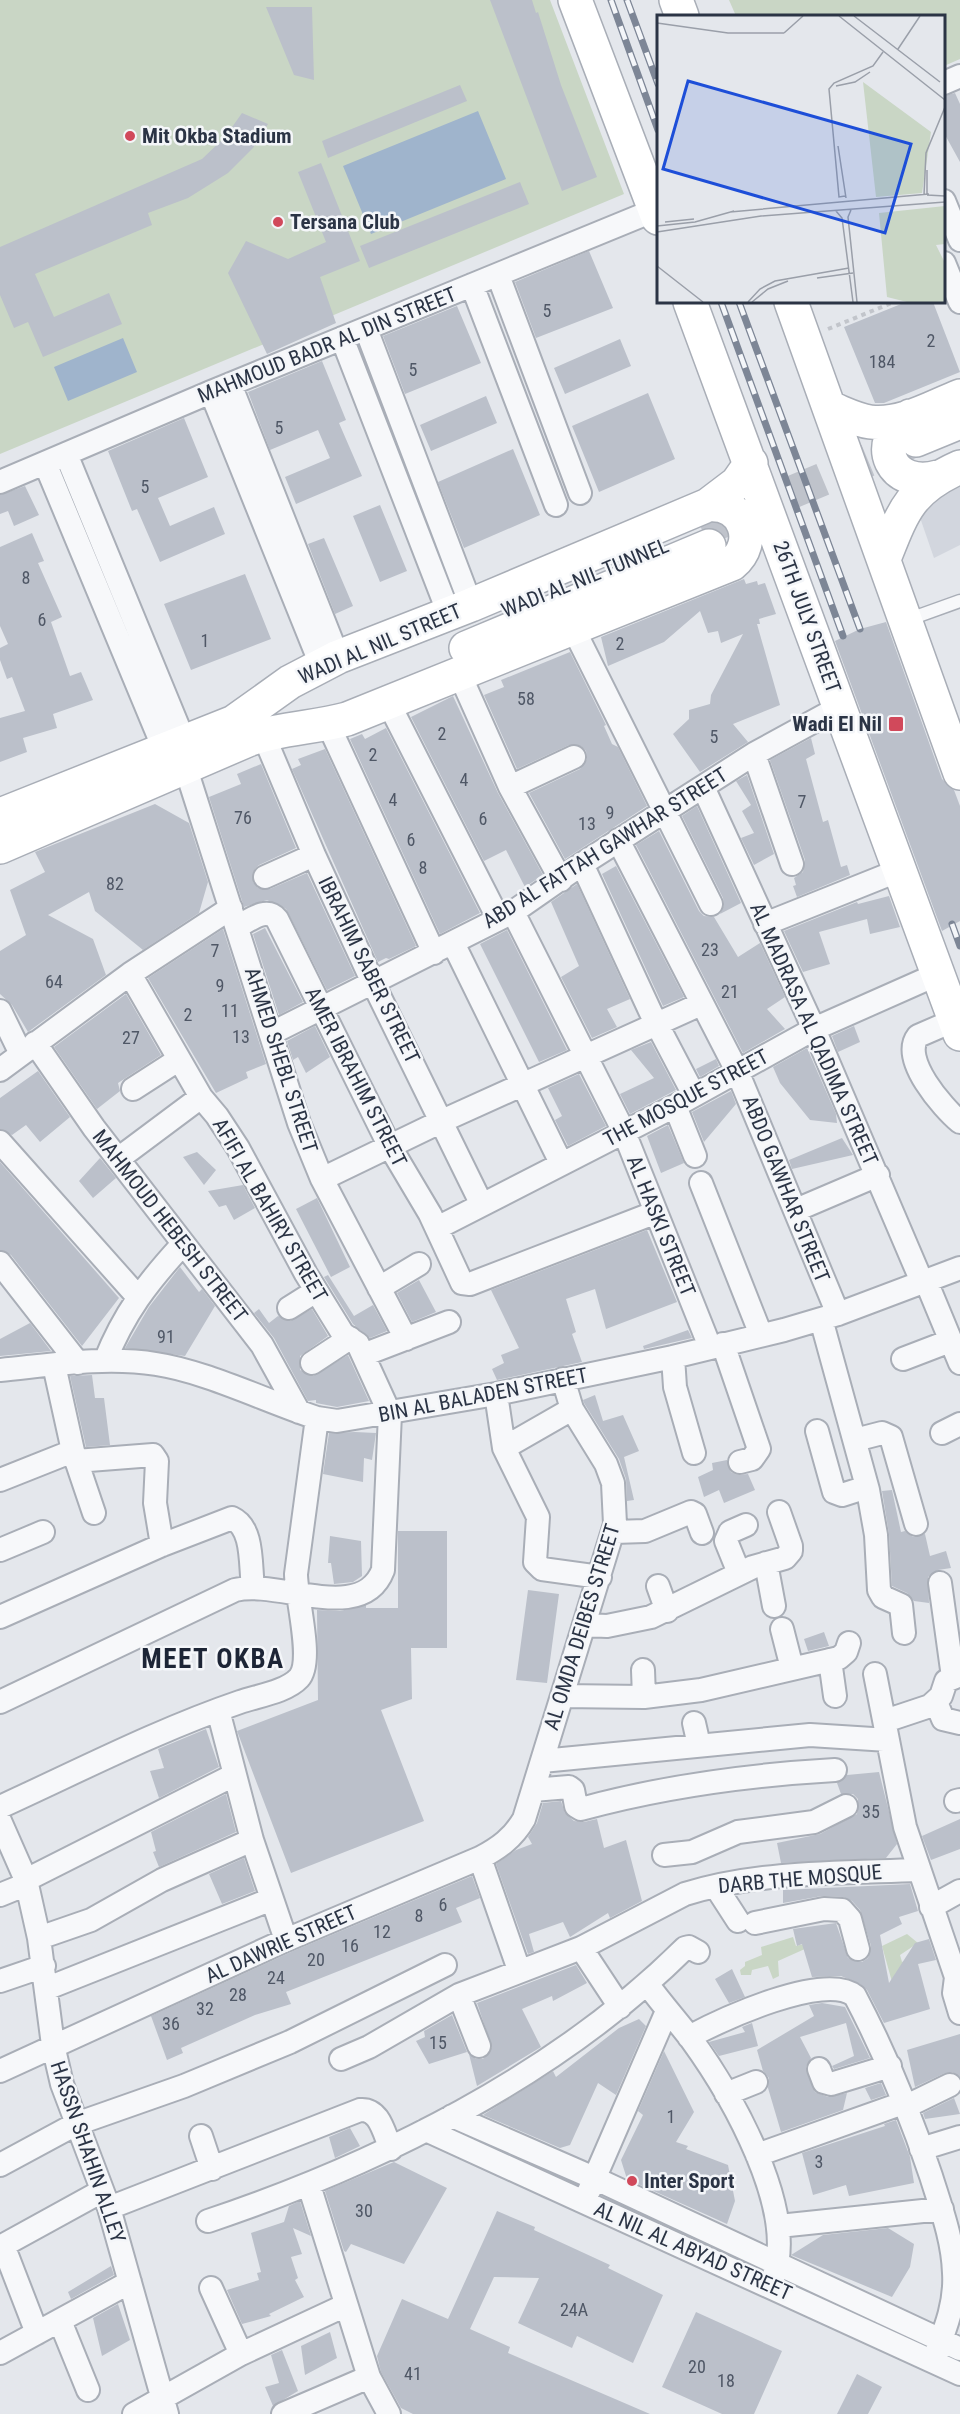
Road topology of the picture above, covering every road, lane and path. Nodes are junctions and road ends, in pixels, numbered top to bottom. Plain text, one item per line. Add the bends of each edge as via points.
1 (575, 0) edge
2 (676, 0) edge
3 (682, 15) edge
4 (960, 76) edge
5 (945, 83) edge
6 (945, 203) edge
7 (657, 214) edge
8 (960, 240) edge
9 (945, 265) edge
10 (498, 275) junction
11 (472, 285) junction
12 (960, 302) edge
13 (690, 303) edge
14 (791, 303) edge
15 (892, 303) edge
16 (366, 329) junction
17 (342, 338) junction
18 (805, 338) junction
19 (221, 388) junction
20 (960, 396) edge
21 (830, 408) junction
22 (960, 422) edge
23 (960, 442) edge
24 (930, 452) edge
25 (55, 458) junction
26 (751, 463) junction
27 (0, 482) edge
28 (580, 494) dead end
29 (556, 505) dead end
30 (713, 536) junction
31 (884, 559) junction
32 (960, 601) edge
33 (460, 609) junction
34 (906, 620) junction
35 (573, 628) junction
36 (330, 661) junction
37 (460, 675) junction
38 (388, 702) junction
39 (840, 707) junction
40 (328, 724) junction
41 (249, 728) junction
42 (178, 753) junction
43 (754, 754) junction
44 (574, 757) dead end
45 (960, 773) edge
46 (510, 786) junction
47 (703, 786) junction
48 (664, 810) junction
49 (0, 814) edge
50 (618, 840) junction
51 (0, 847) edge
52 (314, 855) junction
53 (582, 864) junction
54 (792, 864) dead end
55 (900, 870) junction
56 (265, 877) dead end
57 (561, 880) junction
58 (711, 904) dead end
59 (505, 915) junction
60 (234, 918) junction
61 (765, 924) junction
62 (444, 948) junction
63 (130, 974) junction
64 (938, 974) junction
65 (373, 983) junction
66 (701, 1004) junction
67 (320, 1009) junction
68 (0, 1011) edge
69 (656, 1023) junction
70 (958, 1027) edge
71 (814, 1029) junction
72 (272, 1033) junction
73 (28, 1049) junction
74 (586, 1054) junction
75 (178, 1060) junction
76 (0, 1070) edge
77 (737, 1071) junction
78 (522, 1085) junction
79 (133, 1089) dead end
80 (201, 1096) junction
81 (684, 1100) junction
82 (442, 1121) junction
83 (960, 1122) edge
84 (624, 1132) junction
85 (0, 1142) edge
86 (389, 1145) junction
87 (695, 1156) dead end
88 (118, 1159) junction
89 (561, 1163) junction
90 (878, 1175) junction
91 (322, 1179) junction
92 (701, 1183) dead end
93 (481, 1203) junction
94 (796, 1210) junction
95 (654, 1213) junction
96 (437, 1228) junction
97 (182, 1245) junction
98 (0, 1263) edge
99 (419, 1264) dead end
100 (960, 1268) edge
101 (924, 1282) junction
102 (379, 1288) junction
103 (316, 1291) junction
104 (138, 1297) junction
105 (289, 1308) dead end
106 (830, 1316) junction
107 (449, 1322) dead end
108 (761, 1335) junction
109 (405, 1339) junction
110 (950, 1341) junction
111 (716, 1346) junction
112 (357, 1347) junction
113 (673, 1357) junction
114 (903, 1359) dead end
115 (105, 1360) junction
116 (78, 1363) junction
117 (312, 1363) dead end
118 (960, 1363) edge
119 (54, 1365) junction
120 (0, 1370) edge
121 (563, 1380) junction
122 (496, 1394) junction
123 (572, 1409) junction
124 (390, 1414) junction
125 (308, 1415) junction
126 (817, 1431) dead end
127 (855, 1440) junction
128 (504, 1448) junction
129 (694, 1453) dead end
130 (75, 1456) junction
131 (740, 1462) dead end
132 (903, 1479) junction
133 (0, 1480) edge
134 (867, 1488) junction
135 (779, 1512) dead end
136 (94, 1513) dead end
137 (916, 1524) dead end
138 (746, 1525) dead end
139 (43, 1532) dead end
140 (614, 1532) junction
141 (702, 1533) dead end
142 (162, 1545) junction
143 (0, 1550) edge
144 (766, 1563) junction
145 (739, 1573) junction
146 (600, 1577) junction
147 (658, 1586) dead end
148 (253, 1587) junction
149 (947, 1589) edge
150 (296, 1593) junction
151 (774, 1606) dead end
152 (667, 1611) junction
153 (0, 1617) edge
154 (585, 1625) junction
155 (782, 1629) dead end
156 (904, 1633) dead end
157 (849, 1642) dead end
158 (830, 1660) junction
159 (792, 1668) junction
160 (644, 1670) dead end
161 (875, 1674) dead end
162 (957, 1676) edge
163 (562, 1696) junction
164 (835, 1696) dead end
165 (644, 1697) junction
166 (0, 1702) edge
167 (936, 1702) junction
168 (218, 1710) junction
169 (797, 1722) dead end
170 (960, 1723) edge
171 (886, 1731) junction
172 (753, 1740) junction
173 (542, 1761) junction
174 (835, 1770) dead end
175 (234, 1775) junction
176 (533, 1790) junction
177 (846, 1806) dead end
178 (0, 1807) edge
179 (0, 1821) edge
180 (252, 1840) junction
181 (508, 1841) joint
182 (693, 1852) junction
183 (664, 1856) dead end
184 (480, 1858) junction
185 (918, 1870) junction
186 (820, 1874) junction
187 (26, 1882) junction
188 (709, 1888) junction
189 (960, 1891) edge
190 (0, 1895) edge
191 (272, 1899) junction
192 (931, 1907) junction
193 (824, 1910) junction
194 (39, 1938) junction
195 (286, 1940) junction
196 (581, 1948) junction
197 (858, 1949) dead end
198 (698, 1952) dead end
199 (445, 1965) dead end
200 (519, 1970) junction
201 (958, 1976) edge
202 (46, 1977) junction
203 (0, 1981) edge
204 (648, 1985) junction
205 (459, 1995) junction
206 (620, 2007) junction
207 (667, 2011) junction
208 (960, 2013) edge
209 (689, 2037) junction
210 (53, 2045) junction
211 (479, 2046) dead end
212 (341, 2059) dead end
213 (890, 2066) junction
214 (819, 2069) dead end
215 (0, 2071) edge
216 (756, 2082) dead end
217 (950, 2085) dead end
218 (726, 2094) junction
219 (906, 2104) junction
220 (452, 2116) junction
221 (76, 2124) junction
222 (426, 2130) junction
223 (201, 2136) dead end
224 (960, 2137) edge
225 (391, 2149) junction
226 (921, 2149) junction
227 (757, 2155) junction
228 (0, 2165) edge
229 (212, 2169) junction
230 (594, 2178) junction
231 (309, 2185) junction
232 (106, 2199) junction
233 (585, 2202) junction
234 (942, 2209) junction
235 (208, 2222) dead end
236 (779, 2226) junction
237 (956, 2243) edge
238 (2, 2246) edge
239 (775, 2275) junction
240 (130, 2282) junction
241 (211, 2288) dead end
242 (346, 2305) junction
243 (955, 2316) edge
244 (60, 2321) junction
245 (37, 2333) junction
246 (945, 2350) edge
247 (0, 2353) edge
248 (241, 2354) junction
249 (960, 2374) edge
250 (88, 2390) dead end
251 (378, 2401) edge
252 (164, 2406) edge
253 (291, 2412) edge
254 (134, 2414) edge

1 - 7 main road
2 - 3 main road
4 - 5 street
6 - 8 street
7 - 10 street, MAHMOUD BADR AL DIN STREET
9 - 12 street
10 - 11 street, MAHMOUD BADR AL DIN STREET
10 - 28 street
11 - 16 street, MAHMOUD BADR AL DIN STREET
11 - 29 street
13 - 26 main road, 26TH JULY STREET
14 - 18 main road
15 - 18 path
16 - 17 street, MAHMOUD BADR AL DIN STREET
16 - 33 street
17 - 19 street, MAHMOUD BADR AL DIN STREET
17 - 33 street
18 - 21 main road
19 - 25 street, MAHMOUD BADR AL DIN STREET
19 - 36 street
20 - 24 main road
21 - 24 main road via 870,422 894,421
21 - 31 main road
22 - 24 main road
23 - 24 main road
24 - 31 main road
25 - 27 street, MAHMOUD BADR AL DIN STREET
25 - 42 street, AHMED SHEBL STREET
26 - 30 main road, WADI AL NIL STREET via 737,483
26 - 39 main road, 26TH JULY STREET
30 - 33 main road, WADI AL NIL STREET
30 - 35 main road, WADI AL NIL STREET
30 - 41 main road, WADI AL NIL TUNNEL
31 - 34 main road
32 - 34 lane
33 - 36 main road, WADI AL NIL STREET
34 - 45 main road
35 - 37 main road, WADI AL NIL STREET
35 - 48 street
36 - 41 main road, WADI AL NIL STREET via 290,682
37 - 38 main road, WADI AL NIL STREET
37 - 46 street
38 - 40 main road, WADI AL NIL STREET
38 - 59 street, AL HASKI STREET
39 - 43 street, ABD AL FATTAH GAWHAR STREET
39 - 55 main road, 26TH JULY STREET
40 - 41 main road, WADI AL NIL STREET
40 - 62 street
41 - 42 main road, WADI AL NIL STREET
41 - 52 street, IBRAHIM SABER STREET
42 - 49 main road, WADI AL NIL STREET
42 - 51 main road, WADI AL NIL STREET
42 - 60 street, AHMED SHEBL STREET
43 - 47 street, ABD AL FATTAH GAWHAR STREET
43 - 54 street
44 - 46 street
46 - 57 street
47 - 48 street, ABD AL FATTAH GAWHAR STREET
47 - 61 street, AL MADRASA AL QADIMA STREET
48 - 50 street, ABD AL FATTAH GAWHAR STREET
48 - 58 street
50 - 53 street, ABD AL FATTAH GAWHAR STREET
50 - 66 street, ABDO GAWHAR STREET
52 - 56 street
52 - 65 street, IBRAHIM SABER STREET
53 - 57 street, ABD AL FATTAH GAWHAR STREET
53 - 69 street
55 - 61 street
55 - 64 main road, 26TH JULY STREET
57 - 59 street, ABD AL FATTAH GAWHAR STREET
59 - 62 street, ABD AL FATTAH GAWHAR STREET
59 - 74 street, AL HASKI STREET
60 - 63 street
60 - 67 street, AMER IBRAHIM STREET via 273,914
60 - 72 street, AHMED SHEBL STREET
61 - 71 street, AL MADRASA AL QADIMA STREET
62 - 65 street, ABD AL FATTAH GAWHAR STREET
62 - 78 street
63 - 73 street
63 - 75 street, AFIFI AL BAHIRY STREET
64 - 70 main road, 26TH JULY STREET
64 - 71 street, THE MOSQUE STREET
65 - 67 street, ABD AL FATTAH GAWHAR STREET
65 - 82 street, IBRAHIM SABER STREET
66 - 69 street
66 - 77 street, ABDO GAWHAR STREET
67 - 72 street, ABD AL FATTAH GAWHAR STREET
67 - 86 street, AMER IBRAHIM STREET
68 - 73 street, MAHMOUD HEBESH STREET
69 - 74 street
69 - 81 street
70 - 83 street via 918,1036 914,1053 932,1093
71 - 77 street, THE MOSQUE STREET
71 - 90 street, AL MADRASA AL QADIMA STREET
72 - 91 street, AHMED SHEBL STREET via 299,1123
73 - 76 street
73 - 88 street, MAHMOUD HEBESH STREET
74 - 78 street
74 - 84 street, AL HASKI STREET
75 - 79 street
75 - 80 street, AFIFI AL BAHIRY STREET
77 - 81 street, THE MOSQUE STREET
77 - 94 street, ABDO GAWHAR STREET
78 - 82 street
78 - 89 street
80 - 88 street
80 - 103 street, AFIFI AL BAHIRY STREET via 238,1148
81 - 84 street, THE MOSQUE STREET
81 - 87 street
82 - 86 street
82 - 93 street, IBRAHIM SABER STREET
84 - 89 street, THE MOSQUE STREET
84 - 95 street, AL HASKI STREET
85 - 104 street
86 - 91 street
86 - 96 street, AMER IBRAHIM STREET
88 - 97 street, MAHMOUD HEBESH STREET
89 - 93 street, THE MOSQUE STREET
90 - 94 street
90 - 101 street, AL MADRASA AL QADIMA STREET
91 - 102 street, AHMED SHEBL STREET
92 - 108 street
93 - 96 street, THE MOSQUE STREET
94 - 106 street, ABDO GAWHAR STREET
95 - 96 street, AMER IBRAHIM STREET via 470,1284 462,1283 457,1275
95 - 111 street, AL HASKI STREET
97 - 104 street
97 - 125 street, MAHMOUD HEBESH STREET via 262,1346
98 - 116 street
99 - 102 street
100 - 101 street, BIN AL BALADEN STREET
101 - 106 street, BIN AL BALADEN STREET
101 - 110 street, AL MADRASA AL QADIMA STREET
102 - 109 street, AHMED SHEBL STREET
103 - 105 street
103 - 112 street, AFIFI AL BAHIRY STREET via 343,1334
104 - 115 street
106 - 108 street, BIN AL BALADEN STREET
106 - 127 street, ABDO GAWHAR STREET
107 - 109 street
108 - 111 street, BIN AL BALADEN STREET
109 - 112 street
110 - 114 street
110 - 118 street, AL MADRASA AL QADIMA STREET
111 - 113 street, BIN AL BALADEN STREET
111 - 131 street, AL HASKI STREET via 759,1449 752,1459
112 - 117 street
112 - 124 street, AFIFI AL BAHIRY STREET
113 - 121 street, BIN AL BALADEN STREET
113 - 129 street via 675,1387
115 - 116 street, BIN AL BALADEN STREET
115 - 125 street, BIN AL BALADEN STREET via 156,1364 188,1372
116 - 119 street, BIN AL BALADEN STREET
119 - 120 street, BIN AL BALADEN STREET
119 - 130 street
121 - 122 street, BIN AL BALADEN STREET
121 - 123 street, AL OMDA DEIBES STREET
122 - 124 street, BIN AL BALADEN STREET
122 - 128 street
123 - 128 street
123 - 140 street, AL OMDA DEIBES STREET via 606,1464 613,1483
124 - 125 street, BIN AL BALADEN STREET via 337,1421
124 - 150 street via 383,1570 378,1584 351,1597
125 - 150 street
126 - 134 street via 834,1492 842,1495
127 - 132 street via 889,1434
127 - 134 street, ABDO GAWHAR STREET
128 - 146 street via 519,1483 535,1507 538,1518 533,1557 538,1566
130 - 133 street
130 - 136 street
130 - 142 street via 153,1455 157,1461 155,1503
132 - 134 street
132 - 137 street
134 - 156 street, ABDO GAWHAR STREET via 876,1535 879,1590 883,1597 900,1605
135 - 144 street via 791,1551 785,1558
138 - 145 street via 730,1532 726,1541
139 - 143 street
140 - 141 street via 645,1531 691,1512
140 - 146 street, AL OMDA DEIBES STREET
142 - 148 street via 222,1520 232,1518 241,1522 246,1531
142 - 153 street
144 - 145 street
144 - 151 street
145 - 152 street
146 - 154 street, AL OMDA DEIBES STREET
147 - 152 street
148 - 150 street
148 - 166 street via 235,1590
149 - 162 street
150 - 168 street via 305,1652 299,1678 285,1687
152 - 154 street via 629,1623
154 - 163 street, AL OMDA DEIBES STREET
155 - 159 street
157 - 158 street via 846,1652
158 - 159 street
158 - 164 street
159 - 165 street via 701,1690
160 - 165 street
161 - 171 street
162 - 167 street via 946,1681
163 - 165 street
163 - 173 street, AL OMDA DEIBES STREET
167 - 170 street via 943,1719
167 - 171 street
168 - 175 street
168 - 178 street
169 - 172 street via 756,1726 752,1729
171 - 172 street
171 - 185 street
172 - 173 street via 696,1734
173 - 176 street, AL OMDA DEIBES STREET
174 - 176 street via 708,1780 581,1809 569,1787
175 - 180 street
175 - 187 street
176 - 181 street, AL OMDA DEIBES STREET via 524,1819
177 - 182 street via 814,1822 738,1832
179 - 187 street, HASSN SHAHIN ALLEY
180 - 191 street
180 - 194 street via 162,1880 91,1920
181 - 184 street, AL DAWRIE STREET
182 - 183 street
182 - 188 street
184 - 195 street, AL DAWRIE STREET
184 - 200 street
185 - 186 street, DARB THE MOSQUE
185 - 192 street
186 - 188 street, DARB THE MOSQUE
186 - 193 street
187 - 190 street
187 - 194 street, HASSN SHAHIN ALLEY
188 - 193 street via 746,1922
188 - 196 street, DARB THE MOSQUE via 665,1903
189 - 192 street
191 - 195 street
191 - 202 street
192 - 201 street
193 - 197 street via 836,1909 846,1914
194 - 202 street, HASSN SHAHIN ALLEY
195 - 210 street, AL DAWRIE STREET
196 - 200 street, DARB THE MOSQUE
196 - 206 street
198 - 204 street via 685,1948
199 - 221 street via 269,2051
200 - 205 street, DARB THE MOSQUE
201 - 208 street via 954,1993
202 - 203 street
202 - 210 street, HASSN SHAHIN ALLEY
204 - 206 street
204 - 207 street
205 - 211 street
205 - 212 street, DARB THE MOSQUE
206 - 220 street via 537,2065
207 - 209 street
207 - 230 street
209 - 213 street via 749,2009 834,1987 855,1996
209 - 218 street
210 - 215 street, AL DAWRIE STREET
210 - 221 street, HASSN SHAHIN ALLEY
213 - 214 street via 831,2084 824,2082
213 - 219 street
216 - 218 street
217 - 219 street
218 - 227 street
219 - 226 street
219 - 227 street
220 - 222 street
220 - 230 street, AL NIL AL ABYAD STREET
221 - 228 street
221 - 232 street, HASSN SHAHIN ALLEY
222 - 225 street
222 - 233 street, AL NIL AL ABYAD STREET
223 - 229 street
224 - 226 street
225 - 229 street via 377,2116 360,2110
225 - 231 street
226 - 234 street
227 - 236 street
229 - 232 street
230 - 233 street
230 - 239 street, AL NIL AL ABYAD STREET
231 - 235 street
231 - 242 street
232 - 238 street
232 - 240 street, HASSN SHAHIN ALLEY
233 - 239 street, AL NIL AL ABYAD STREET
234 - 236 street
234 - 237 street
236 - 239 street via 781,2245
237 - 243 street
238 - 245 street
239 - 246 street, AL NIL AL ABYAD STREET
240 - 244 street
240 - 252 street, HASSN SHAHIN ALLEY
241 - 248 street
242 - 248 street
242 - 251 street
243 - 246 street
244 - 245 street
244 - 250 street
245 - 247 street
246 - 249 street, AL NIL AL ABYAD STREET
248 - 252 street
251 - 253 street
252 - 254 street

